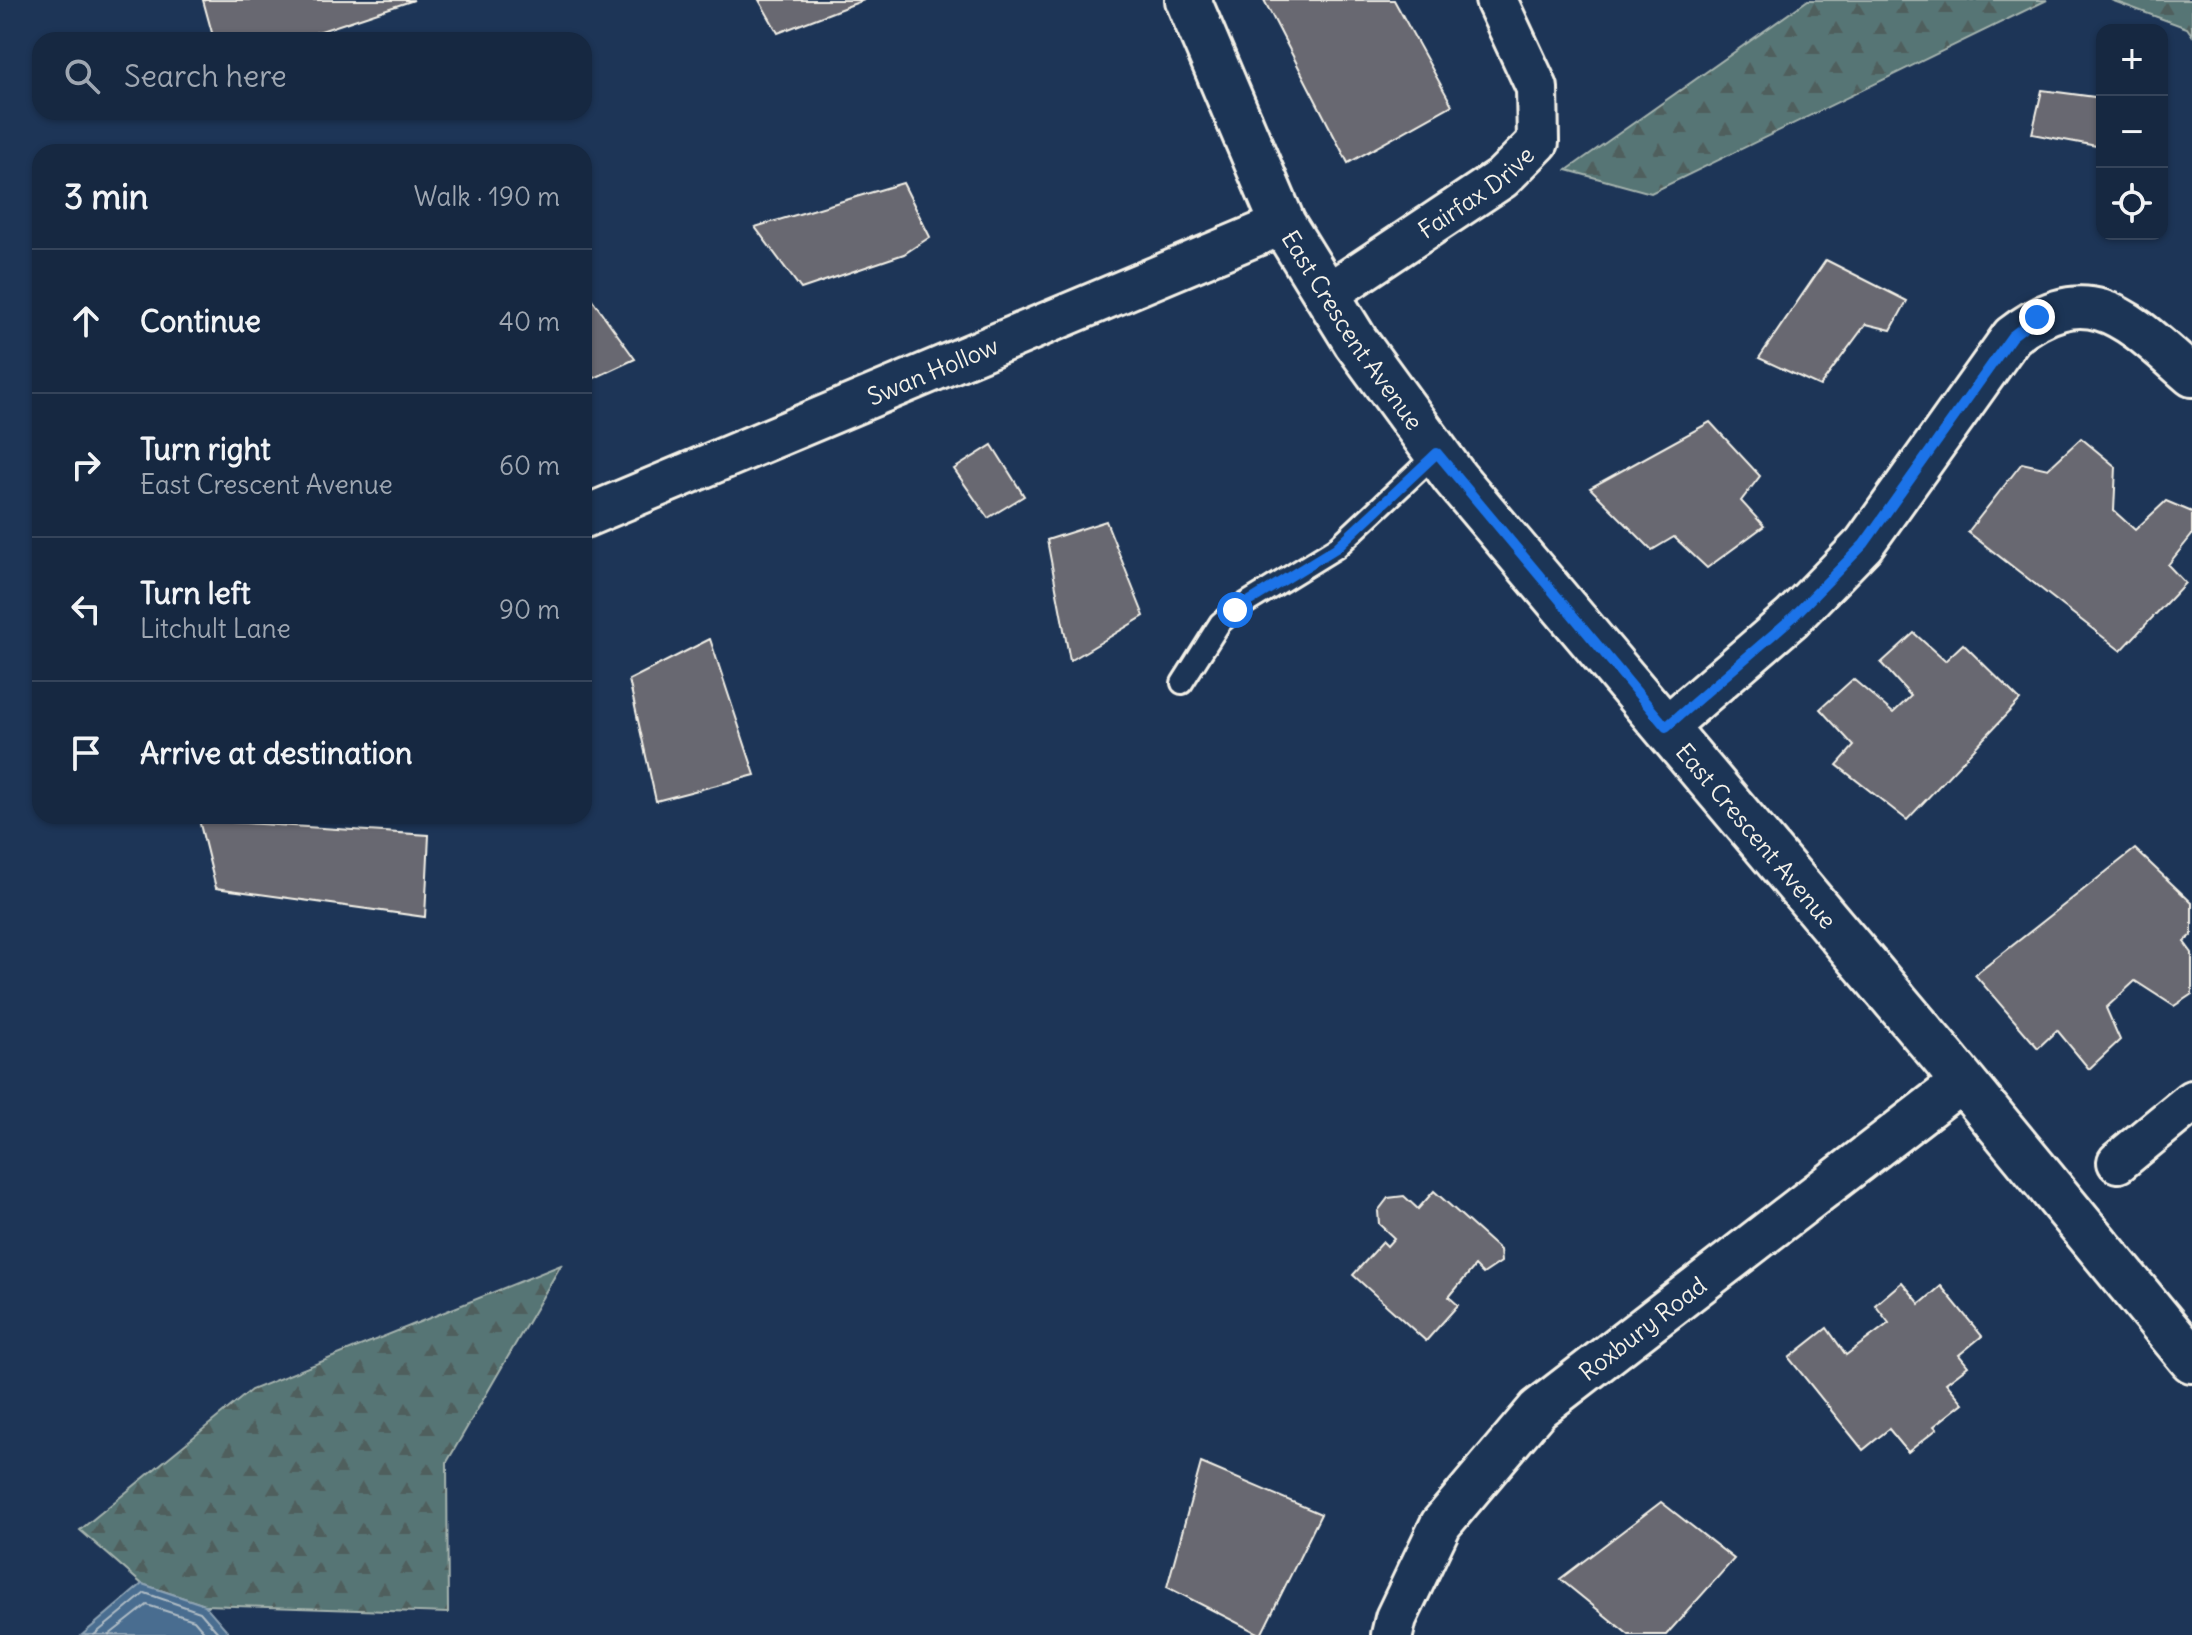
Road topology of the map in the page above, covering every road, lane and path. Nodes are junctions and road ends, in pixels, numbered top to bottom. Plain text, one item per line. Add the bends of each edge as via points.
1 (1188, 0) edge
2 (1496, 0) edge
3 (1283, 224) junction
4 (1326, 295) junction
5 (2192, 376) edge
6 (1437, 453) junction
7 (592, 514) edge
8 (1182, 683) dead end
9 (1666, 727) junction
10 (1963, 1081) junction
11 (2192, 1101) edge
12 (2118, 1162) dead end
13 (2192, 1360) edge
14 (1392, 1635) edge

1 - 3 street, East Crescent Avenue
2 - 4 street, Fairfax Drive via 1537,88 1538,142 1502,178
3 - 4 street, East Crescent Avenue
3 - 7 street, Swan Hollow
4 - 6 street, East Crescent Avenue
5 - 9 street via 2129,321 2099,309 2067,307 2037,317 2012,336 1864,544 1792,618
6 - 8 lane via 1336,548 1220,623
6 - 9 street, East Crescent Avenue
9 - 10 street, East Crescent Avenue
10 - 13 street, East Crescent Avenue
10 - 14 street, Roxbury Road via 1538,1409 1441,1524
11 - 12 street

